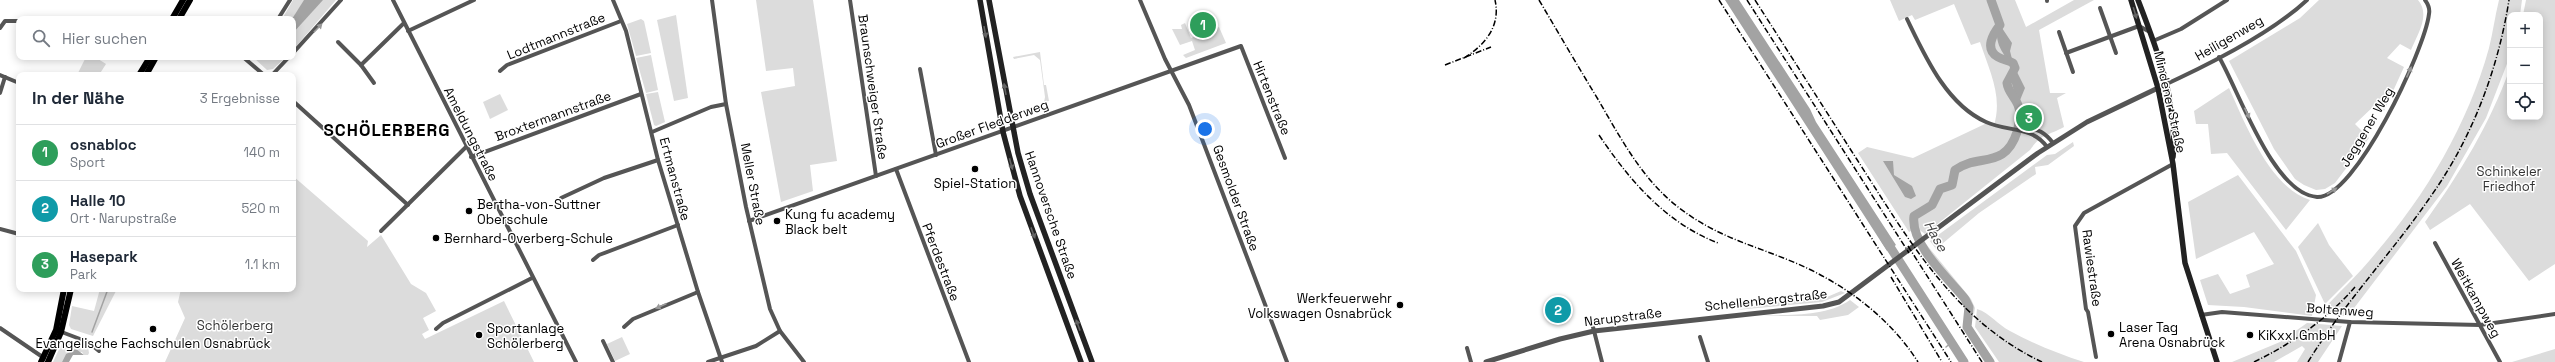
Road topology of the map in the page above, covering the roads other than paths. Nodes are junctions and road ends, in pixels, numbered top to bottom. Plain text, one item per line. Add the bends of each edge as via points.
1 (183, 0) edge
2 (190, 0) edge
3 (290, 0) edge
4 (341, 0) edge
5 (393, 0) edge
6 (474, 0) edge
7 (614, 0) edge
8 (712, 0) edge
9 (850, 0) edge
10 (980, 0) edge
11 (989, 0) edge
12 (1140, 0) edge
13 (2131, 0) edge
14 (2138, 0) edge
15 (2227, 0) edge
16 (2307, 0) edge
17 (2425, 0) edge
18 (462, 2) edge
19 (2100, 8) dead end
20 (176, 16) edge
21 (177, 16) edge
22 (280, 16) edge
23 (1907, 19) dead end
24 (16, 21) edge
25 (621, 21) junction
26 (404, 23) junction
27 (2139, 26) junction
28 (0, 28) edge
29 (408, 31) junction
30 (2059, 32) dead end
31 (2150, 32) junction
32 (2110, 37) junction
33 (2153, 41) junction
34 (338, 42) dead end
35 (1241, 46) joint
36 (296, 50) edge
37 (2066, 53) junction
38 (2116, 53) dead end
39 (2219, 57) junction
40 (148, 60) edge
41 (154, 60) edge
42 (250, 60) edge
43 (286, 60) edge
44 (361, 65) junction
45 (920, 69) dead end
46 (500, 71) dead end
47 (1172, 71) junction
48 (141, 72) edge
49 (148, 72) edge
50 (261, 72) edge
51 (275, 72) edge
52 (2073, 72) dead end
53 (0, 75) edge
54 (5, 77) junction
55 (16, 82) edge
56 (374, 83) dead end
57 (2166, 84) junction
58 (2158, 88) junction
59 (0, 93) edge
60 (641, 94) junction
61 (296, 104) edge
62 (726, 104) junction
63 (1012, 128) junction
64 (2025, 131) junction
65 (652, 132) junction
66 (1003, 132) junction
67 (2053, 143) junction
68 (466, 147) junction
69 (2047, 147) junction
70 (936, 155) junction
71 (471, 157) junction
72 (1285, 158) dead end
73 (658, 160) junction
74 (2173, 164) junction
75 (896, 169) junction
76 (876, 176) junction
77 (561, 198) dead end
78 (408, 205) junction
79 (749, 221) junction
80 (678, 225) junction
81 (0, 229) edge
82 (381, 231) dead end
83 (16, 233) edge
84 (2435, 243) dead end
85 (593, 260) dead end
86 (532, 278) junction
87 (64, 292) edge
88 (70, 292) edge
89 (698, 292) junction
90 (2555, 314) edge
91 (2200, 316) junction
92 (1694, 319) joint
93 (2350, 322) junction
94 (2480, 325) junction
95 (624, 326) dead end
96 (0, 328) edge
97 (436, 329) dead end
98 (1594, 329) junction
99 (58, 331) junction
100 (780, 331) junction
101 (1700, 338) dead end
102 (603, 341) dead end
103 (1467, 348) dead end
104 (99, 351) dead end
105 (2096, 357) dead end
106 (721, 360) edge
107 (45, 361) edge
108 (576, 362) edge
109 (613, 362) edge
110 (708, 362) edge
111 (804, 362) edge
112 (968, 362) edge
113 (1081, 362) edge
114 (1092, 362) edge
115 (1287, 362) edge
116 (1471, 362) edge
117 (1486, 362) edge
118 (1602, 362) edge
119 (1708, 362) edge
120 (2217, 362) edge
121 (2339, 362) edge
122 (2500, 362) edge

1 - 20 main road
2 - 21 main road
3 - 22 street
36 -> 4 street
5 - 26 street, Ameldungstraße
6 - 18 street
7 - 25 street, Ertmanstraße
8 - 62 street, Meller Straße
9 - 76 street, Braunschweiger Straße
10 -> 66 main road, Hannoversche Straße
63 -> 11 main road, Hannoversche Straße
12 - 47 street, Gesmolder Straße
13 -> 27 main road, Mindener Straße
14 - 31 main road, Mindener Straße
15 - 33 street via 2181,29
16 - 39 street, Heiligenweg via 2284,18
39 -> 17 street, Jeggener Weg via 2254,129 2285,178 2309,195 2317,197 2328,194 2339,187 2361,161 2398,98 2428,19 2429,9
18 - 29 street
19 - 32 street
23 - 64 street via 1933,67 1952,94 1978,118
24 - 28 street via 5,21
25 - 46 street, Lodtmannstraße via 507,65
25 - 60 street, Ertmanstraße via 626,31
26 - 29 street, Ameldungstraße
26 - 44 street
27 - 31 street
27 - 32 street
27 - 58 main road, Mindener Straße
29 - 68 street, Ameldungstraße
30 - 37 street
31 - 33 main road, Mindener Straße
32 - 37 street
32 - 38 street
33 - 57 main road, Mindener Straße
34 - 44 street
35 - 47 street, Großer Fledderweg
35 - 72 street, Hirtenstraße
37 - 52 street
39 - 57 street, Heiligenweg
40 - 48 main road
41 - 49 main road
42 - 50 street
43 - 51 street
44 - 56 street
45 - 70 street
47 - 63 street, Großer Fledderweg
47 - 115 street, Gesmolder Straße via 1199,129
53 - 54 street
54 - 55 street
54 - 59 street
57 - 58 street, Heiligenweg
57 - 74 main road, Mindener Straße via 2174,145
58 - 67 street, Schellenbergstraße via 2096,117
58 - 74 main road, Mindener Straße
60 - 65 street, Ertmanstraße
60 - 71 street, Broxtermannstraße
61 - 78 street
62 - 65 street via 711,107
62 - 79 street, Meller Straße
63 - 66 street, Großer Fledderweg
114 -> 63 main road, Hannoversche Straße via 1030,194
64 - 67 street via 2035,130
64 - 69 street via 2039,137
65 - 73 street, Ertmanstraße
66 - 70 street, Großer Fledderweg
66 -> 113 main road, Hannoversche Straße via 1020,196
67 - 69 street, Schellenbergstraße
68 - 71 street, Ameldungstraße
68 - 78 street
69 - 92 street, Schellenbergstraße via 1848,296 1832,304
70 - 75 street, Großer Fledderweg
71 - 86 street, Ameldungstraße
73 - 77 street via 604,178
73 - 80 street, Ertmanstraße
74 - 91 main road, Mindener Straße via 2185,263
74 - 105 street, Rawiestraße via 2084,213 2075,226 2086,308
75 - 76 street, Großer Fledderweg
75 - 112 street, Pferdestraße
76 - 79 street, Großer Fledderweg
78 - 82 street
79 - 100 street, Meller Straße via 770,309
80 - 85 street
80 - 89 street, Ertmanstraße
81 - 83 street
84 - 94 street, Weitkampweg
86 - 97 street via 443,323
86 - 108 street, Ameldungstraße
87 - 99 main road
88 - 99 main road
89 -> 95 street via 633,319
89 - 106 street, Ertmanstraße
90 - 94 street, Boltenweg
91 - 93 street, Boltenweg via 2222,312
91 - 120 main road, Mindener Straße
92 - 98 street, Narupstraße
93 - 94 street, Boltenweg
93 - 121 street
94 - 122 street, Weitkampweg
96 - 107 street
98 - 117 street, Narupstraße
98 - 118 street
99 - 104 street via 88,342
99 - 107 main road
100 - 106 street via 756,346
100 - 111 street, Meller Straße
101 - 119 street
102 - 109 street
103 - 116 street
106 - 110 street

